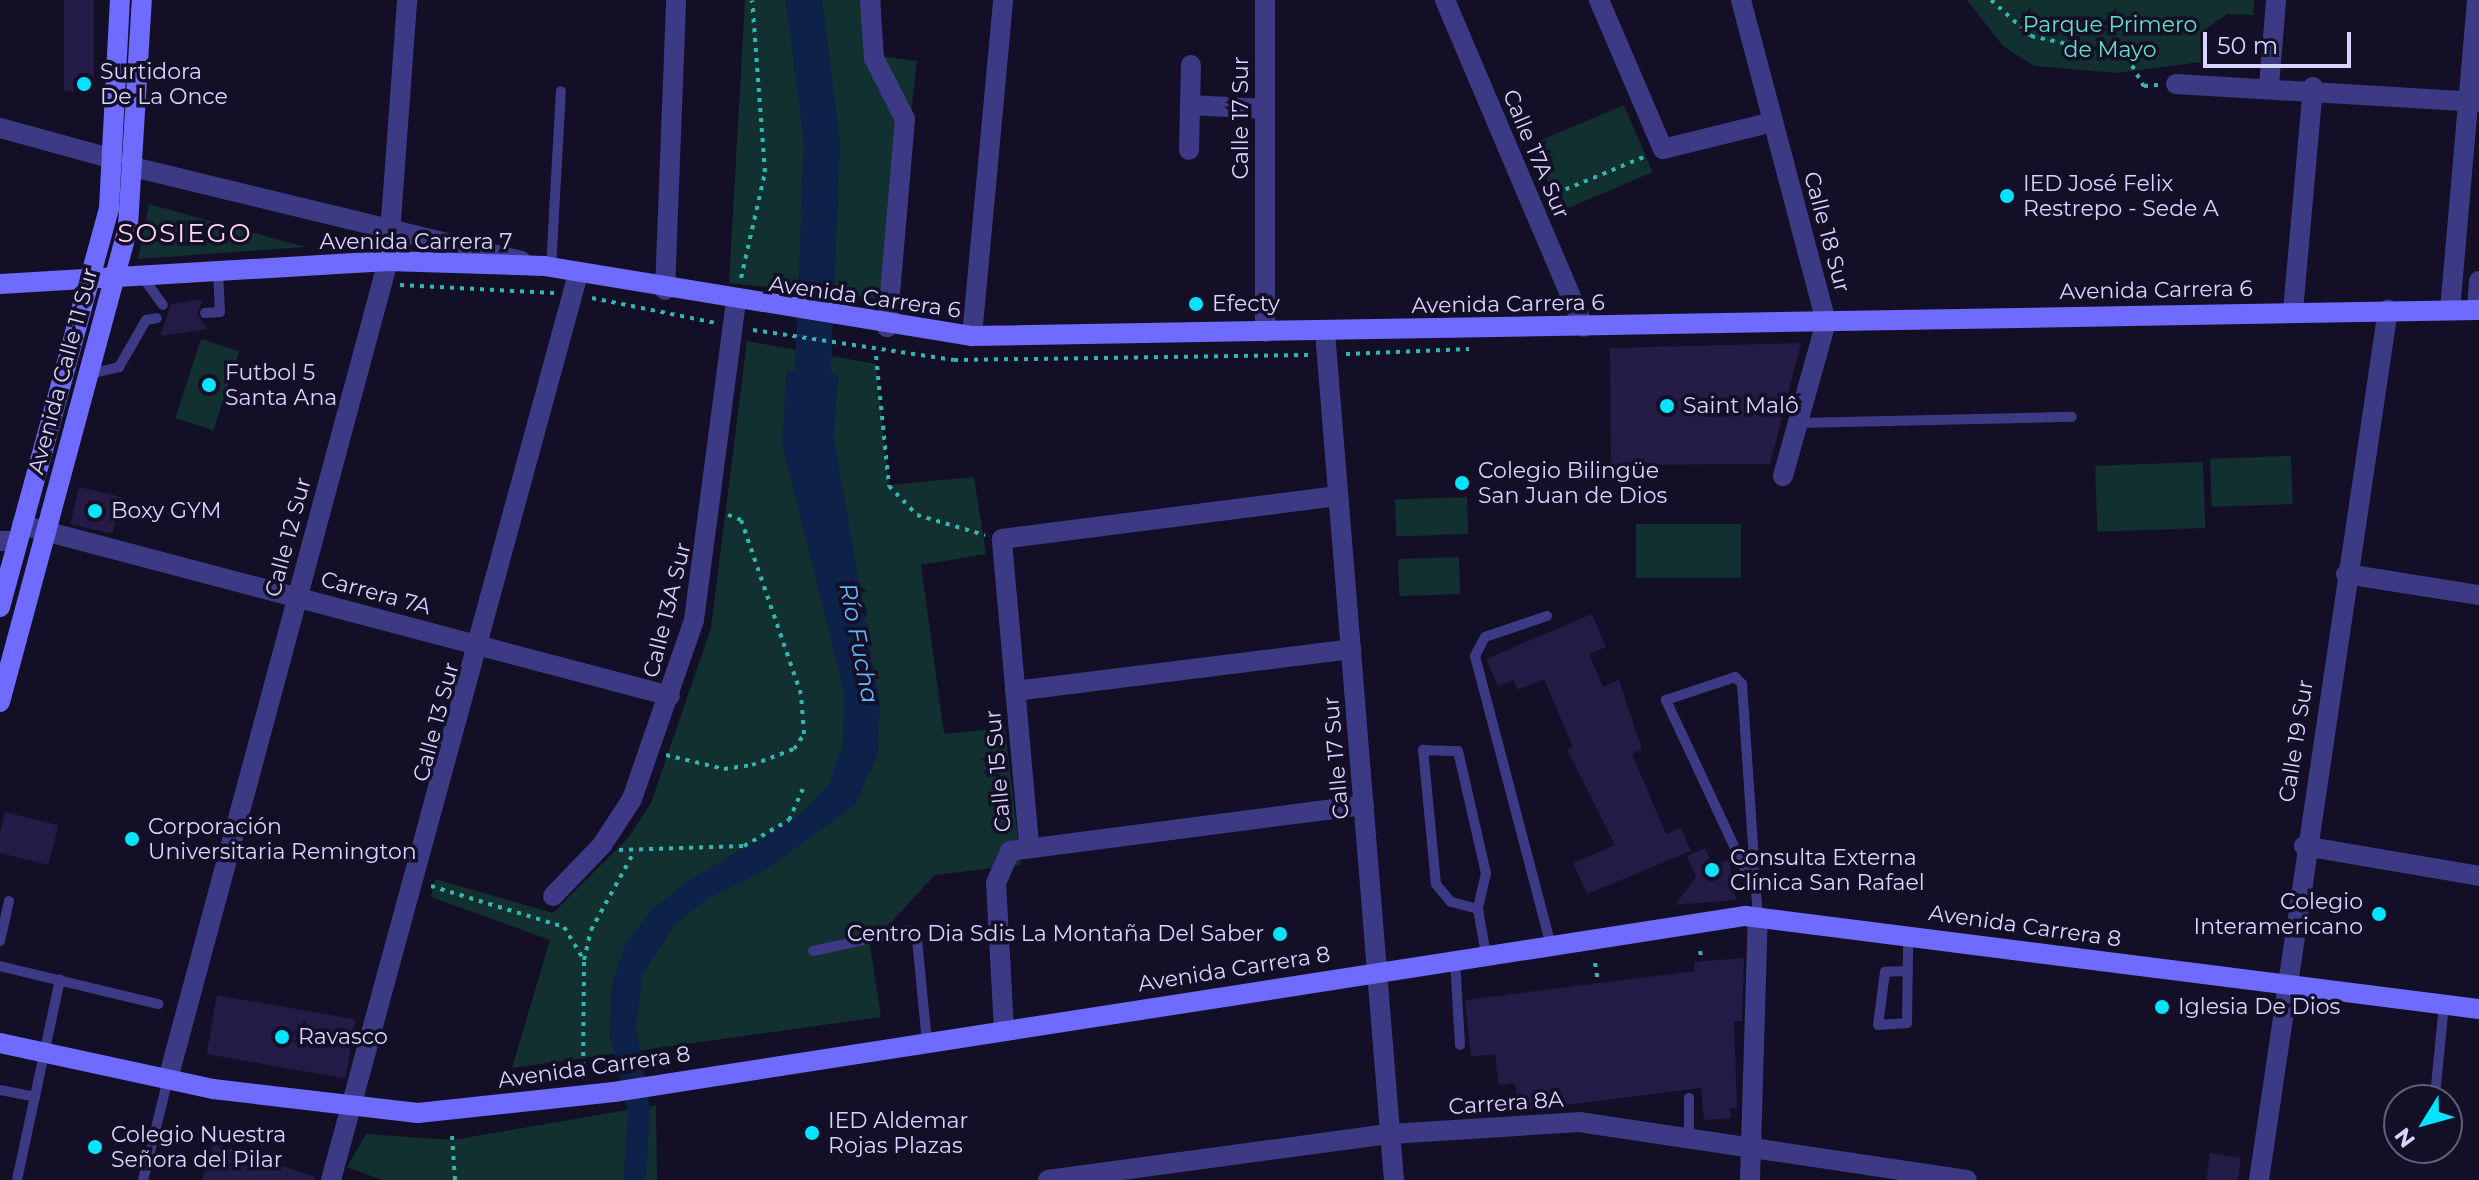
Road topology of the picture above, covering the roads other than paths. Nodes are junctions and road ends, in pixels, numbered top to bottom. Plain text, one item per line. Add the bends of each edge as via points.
1 (120, 0) edge
2 (142, 0) edge
3 (407, 0) edge
4 (676, 0) edge
5 (870, 0) edge
6 (1003, 0) edge
7 (1265, 0) edge
8 (1445, 0) edge
9 (1599, 0) edge
10 (1741, 0) edge
11 (2276, 0) edge
12 (2477, 0) edge
13 (1191, 65) dead end
14 (2176, 84) road end
15 (2269, 86) junction
16 (2313, 87) junction
17 (561, 91) dead end
18 (2473, 102) edge
19 (1190, 105) junction
20 (1265, 109) junction
21 (1773, 122) junction
22 (0, 128) edge
23 (1189, 150) dead end
24 (113, 159) junction
25 (133, 167) junction
26 (395, 229) junction
27 (388, 261) junction
28 (548, 267) junction
29 (218, 271) junction
30 (141, 275) junction
31 (114, 277) junction
32 (90, 278) junction
33 (2479, 281) edge
34 (0, 284) edge
35 (576, 284) junction
36 (665, 290) junction
37 (738, 296) junction
38 (163, 305) dead end
39 (2388, 310) junction
40 (2450, 310) junction
41 (2478, 310) edge
42 (2293, 311) junction
43 (205, 313) dead end
44 (157, 318) dead end
45 (1826, 322) junction
46 (887, 327) junction
47 (1584, 327) junction
48 (1265, 332) junction
49 (1325, 332) junction
50 (972, 336) junction
51 (87, 374) junction
52 (2072, 417) dead end
53 (1798, 423) junction
54 (1783, 476) dead end
55 (1338, 496) junction
56 (46, 529) junction
57 (13, 535) edge
58 (2346, 574) junction
59 (2479, 595) edge
60 (297, 597) junction
61 (0, 607) edge
62 (1547, 616) dead end
63 (481, 646) junction
64 (1351, 649) junction
65 (1015, 691) junction
66 (670, 696) junction
67 (0, 702) edge
68 (1364, 805) junction
69 (1029, 844) junction
70 (2304, 846) junction
71 (2479, 876) edge
72 (1755, 891) junction
73 (553, 896) dead end
74 (9, 901) dead end
75 (1478, 909) junction
76 (1758, 916) junction
77 (1908, 934) junction
78 (0, 941) edge
79 (1551, 945) junction
80 (813, 951) dead end
81 (1486, 955) junction
82 (1455, 960) junction
83 (0, 966) edge
84 (1377, 971) junction
85 (1908, 971) junction
86 (60, 980) junction
87 (2286, 985) junction
88 (158, 1004) dead end
89 (2444, 1005) junction
90 (2479, 1009) edge
91 (1004, 1030) junction
92 (927, 1042) junction
93 (0, 1043) edge
94 (1460, 1045) dead end
95 (44, 1053) junction
96 (168, 1079) junction
97 (2436, 1084) edge
98 (0, 1090) edge
99 (35, 1097) junction
100 (1689, 1098) dead end
101 (354, 1111) junction
102 (1390, 1134) junction
103 (1689, 1135) junction
104 (1751, 1143) junction
105 (1048, 1178) edge
106 (17, 1180) edge
107 (143, 1180) edge
108 (331, 1180) edge
109 (1394, 1180) edge
110 (1750, 1180) edge
111 (1967, 1180) edge
112 (2259, 1180) edge

1 - 24 main road, Avenida Calle 11 Sur
2 - 25 main road, Avenida Calle 11 Sur
3 - 26 street, Calle 12 Sur
4 - 36 street
5 - 46 street via 874,58 905,119
6 - 50 street
7 - 20 street, Calle 17 Sur
8 - 47 street, Calle 17A Sur
9 - 21 street via 1663,149
10 - 21 street, Calle 18 Sur
11 - 15 street
12 - 18 street
13 - 19 street
14 - 15 street
15 - 16 street
16 - 18 street
16 - 42 street
17 - 28 lane
18 - 40 street
19 - 20 street
19 - 23 street
20 - 48 street, Calle 17 Sur
21 - 45 street, Calle 18 Sur
22 - 24 street
24 - 32 main road, Avenida Calle 11 Sur
25 - 26 street
25 - 31 main road, Avenida Calle 11 Sur
26 - 27 street, Calle 12 Sur
26 - 28 street
27 - 28 main road, Avenida Carrera 7
27 - 29 main road, Avenida Carrera 7
27 - 60 street, Calle 12 Sur
28 - 35 main road, Avenida Carrera 6
29 - 30 main road, Avenida Carrera 7
29 - 43 lane via 220,312
30 - 31 main road, Avenida Carrera 7
30 - 38 lane
31 - 32 main road, Avenida Carrera 7
31 - 51 main road, Avenida Calle 11 Sur
32 - 34 main road, Avenida Carrera 7
32 - 57 main road, Avenida Calle 11 Sur
33 - 41 street
35 - 36 main road, Avenida Carrera 6
35 - 63 street, Calle 13 Sur
36 - 37 main road, Avenida Carrera 6
37 - 46 main road, Avenida Carrera 6 via 790,311
37 - 66 street, Calle 13A Sur via 694,620
39 - 40 main road, Avenida Carrera 6
39 - 42 main road, Avenida Carrera 6
39 - 58 street, Calle 19 Sur
40 - 41 main road, Avenida Carrera 6
42 - 45 main road, Avenida Carrera 6
44 - 51 lane via 146,320 119,367
45 - 47 main road, Avenida Carrera 6
45 - 53 street, Calle 18 Sur
46 - 50 main road, Avenida Carrera 6
47 - 49 main road, Avenida Carrera 6
48 - 49 main road, Avenida Carrera 6
48 - 50 main road, Avenida Carrera 6
49 - 55 street, Calle 17 Sur
51 - 56 main road, Avenida Calle 11 Sur
52 - 53 lane
53 - 54 street, Calle 18 Sur
55 - 64 street, Calle 17 Sur
55 - 65 street, Calle 15 Sur via 1002,539
56 - 57 street, Carrera 7A
56 - 60 street, Carrera 7A
56 - 67 main road, Avenida Calle 11 Sur
57 - 61 main road, Avenida Calle 11 Sur
58 - 59 street
58 - 70 street, Calle 19 Sur
60 - 63 street, Carrera 7A
60 - 96 street, Calle 12 Sur
62 - 79 lane via 1485,637 1475,656
63 - 66 street, Carrera 7A
63 - 101 street, Calle 13 Sur
64 - 65 street
64 - 68 street, Calle 17 Sur
65 - 69 street, Calle 15 Sur
66 - 73 street, Calle 13A Sur via 653,750 602,845
68 - 69 street
68 - 84 street, Calle 17 Sur
69 - 91 street, Calle 15 Sur via 1010,851 996,883
70 - 71 street
70 - 87 street, Calle 19 Sur
72 - 72 lane via 1742,684 1735,677 1666,700
72 - 76 lane
74 - 78 lane
75 - 75 lane via 1486,873 1458,751 1423,750 1436,884 1451,902
75 - 81 lane
76 - 77 main road, Avenida Carrera 8
76 - 79 main road, Avenida Carrera 8
76 - 104 street
77 - 85 lane
77 - 87 main road, Avenida Carrera 8
79 - 81 main road, Avenida Carrera 8
80 - 92 lane via 909,930 917,939
81 - 82 main road, Avenida Carrera 8
82 - 84 main road, Avenida Carrera 8
82 - 94 lane
83 - 86 lane
84 - 91 main road, Avenida Carrera 8
84 - 102 street, Calle 17 Sur
85 - 85 lane via 1907,1023 1878,1025 1885,972
86 - 88 lane
86 - 95 lane
87 - 89 main road, Avenida Carrera 8
87 - 112 street, Calle 19 Sur
89 - 90 main road, Avenida Carrera 8
89 - 97 lane
91 - 92 main road, Avenida Carrera 8
92 - 101 main road, Avenida Carrera 8 via 652,1085 607,1086 418,1113
93 - 95 main road, Avenida Carrera 8
95 - 96 main road, Avenida Carrera 8
95 - 99 lane
96 - 101 main road, Avenida Carrera 8
96 - 107 lane
98 - 99 lane
99 - 106 lane
100 - 103 lane
101 - 108 street, Calle 13 Sur
102 - 103 street, Carrera 8A via 1579,1122
102 - 105 street, Carrera 8A
102 - 109 street, Calle 17 Sur
103 - 104 street, Carrera 8A
104 - 110 street
104 - 111 street, Carrera 8A

